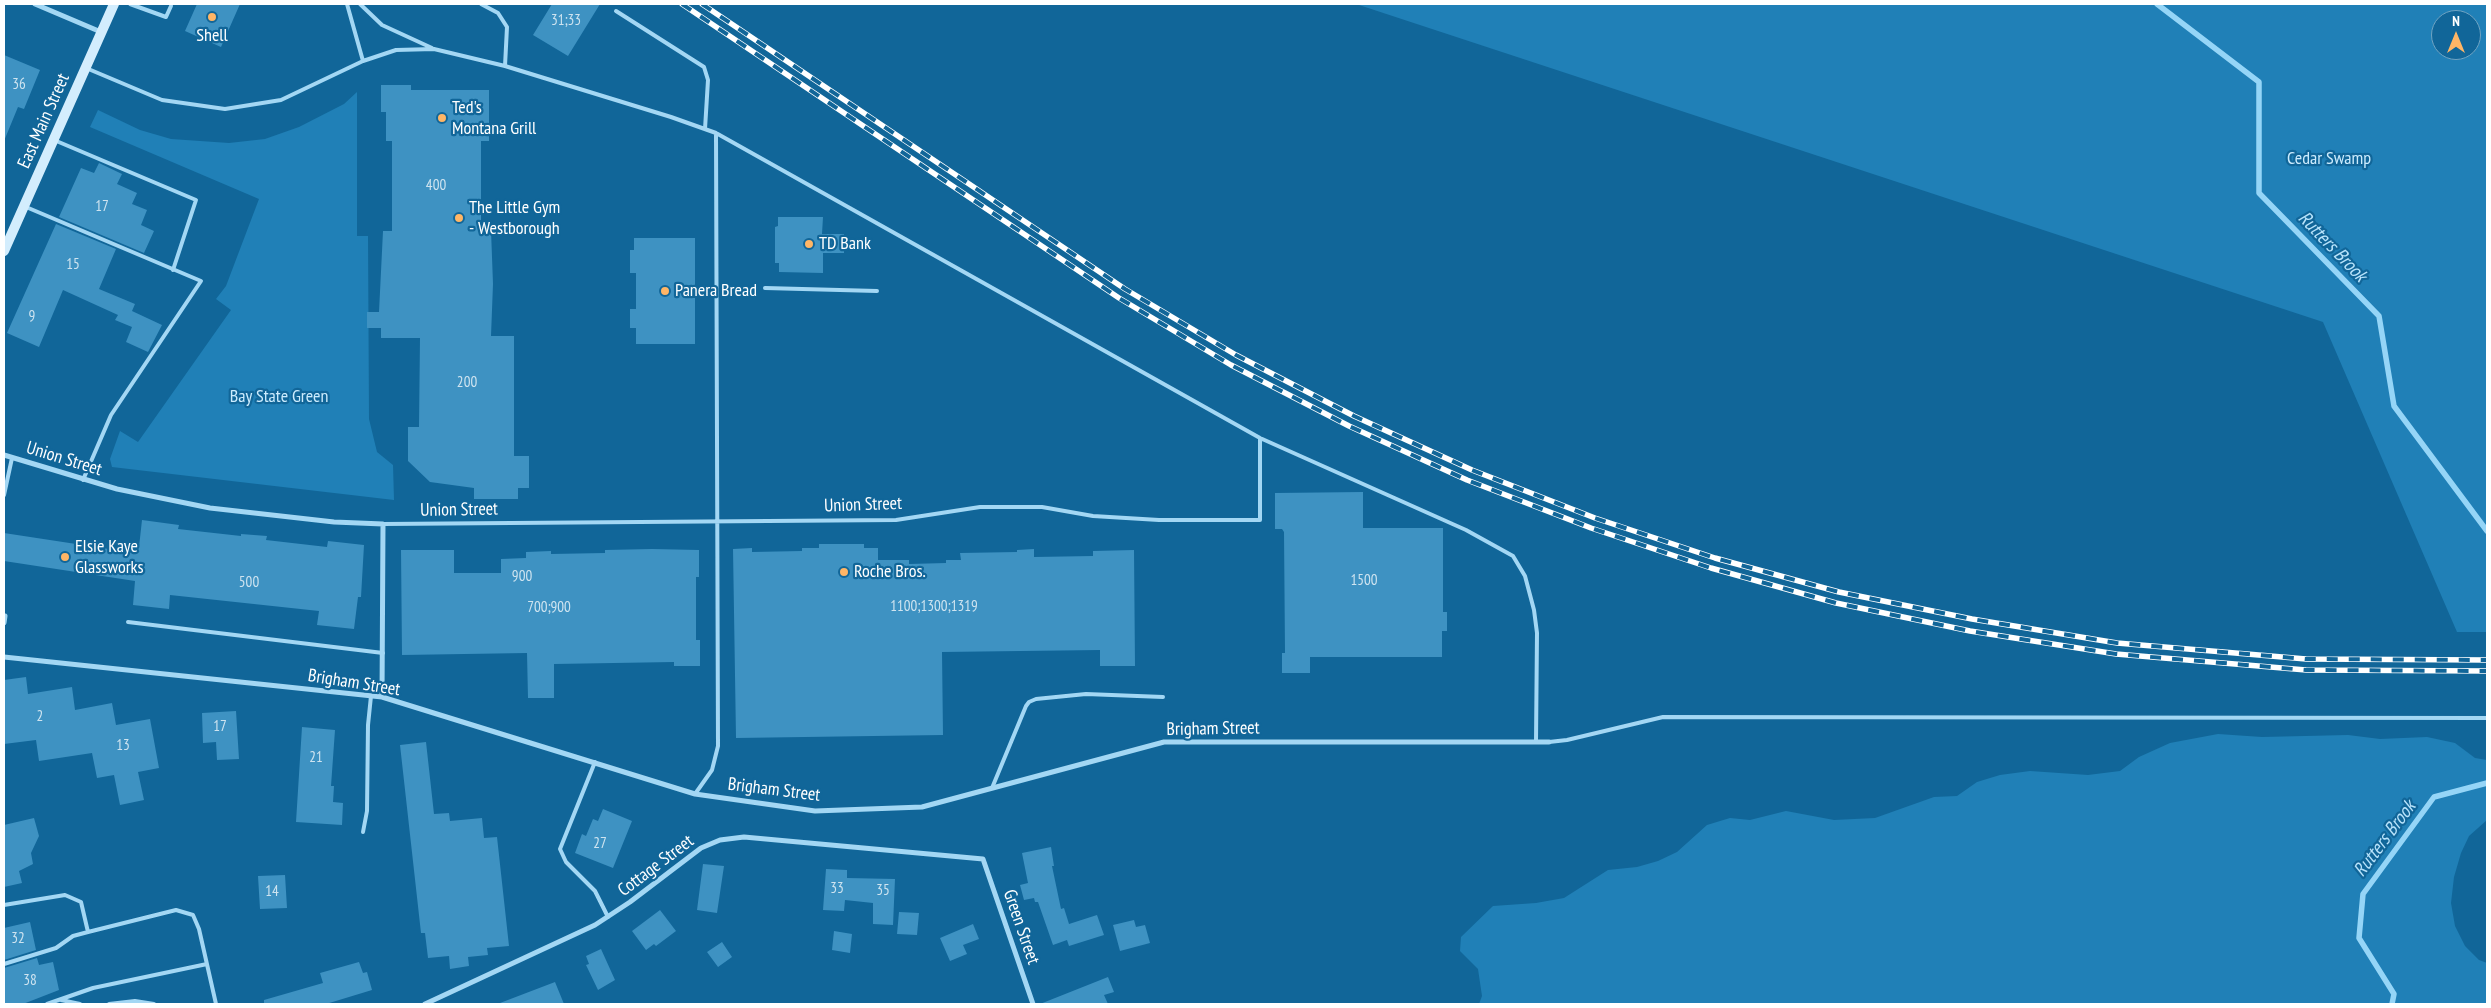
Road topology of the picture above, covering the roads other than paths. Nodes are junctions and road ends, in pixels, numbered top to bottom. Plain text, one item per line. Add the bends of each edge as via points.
1 (34, 4) edge
2 (114, 4) edge
3 (130, 4) edge
4 (348, 4) edge
5 (360, 4) edge
6 (482, 4) edge
7 (171, 6) dead end
8 (616, 11) dead end
9 (101, 32) junction
10 (434, 49) junction
11 (363, 61) junction
12 (505, 66) junction
13 (85, 67) junction
14 (704, 129) junction
15 (716, 133) junction
16 (53, 139) junction
17 (24, 206) junction
18 (4, 251) edge
19 (173, 270) junction
20 (765, 288) dead end
21 (877, 291) dead end
22 (1260, 438) junction
23 (4, 455) edge
24 (12, 458) junction
25 (83, 480) junction
26 (4, 495) edge
27 (717, 522) junction
28 (384, 524) junction
29 (5, 616) dead end
30 (128, 622) dead end
31 (4, 623) edge
32 (383, 653) junction
33 (4, 657) edge
34 (371, 696) junction
35 (382, 697) junction
36 (1163, 697) dead end
37 (2487, 718) edge
38 (1536, 742) junction
39 (1548, 742) joint
40 (595, 762) junction
41 (992, 788) junction
42 (694, 794) junction
43 (363, 832) dead end
44 (983, 859) joint
45 (4, 905) edge
46 (608, 917) junction
47 (88, 932) junction
48 (4, 964) edge
49 (207, 964) junction
50 (61, 1000) junction
51 (47, 1004) edge
52 (80, 1004) edge
53 (109, 1004) edge
54 (154, 1004) edge
55 (216, 1004) edge
56 (425, 1004) edge
57 (1033, 1004) edge

1 - 9 street
2 - 9 main road, East Main Street
3 - 7 lane via 166,17
4 - 11 lane
5 - 10 lane via 382,25
6 - 12 lane via 498,13 507,27
8 - 14 lane via 704,67 708,80
9 - 13 main road, East Main Street
10 - 11 lane via 396,50
10 - 12 lane
11 - 13 lane via 281,100 225,109 162,100
12 - 14 lane
13 - 16 main road, East Main Street
14 - 15 lane
15 - 22 lane
15 - 27 lane
16 - 17 main road, East Main Street
16 - 19 lane via 196,200
17 - 18 main road, East Main Street
17 - 19 lane
19 - 25 lane via 201,281 111,414
20 - 21 lane
22 - 27 lane, Union Street via 1260,520 1159,520 1093,516 1042,508 980,507 896,520
22 - 38 lane via 1494,543 1513,556 1525,576 1534,610
23 - 24 street, Union Street
24 - 25 street, Union Street
24 - 26 lane
25 - 28 street, Union Street via 210,508 334,522
27 - 28 lane, Union Street
27 - 42 lane via 718,746 712,770
28 - 32 street
29 - 31 street
30 - 32 lane
32 - 35 street
33 - 34 street, Brigham Street
34 - 35 street, Brigham Street
34 - 43 lane via 367,811
35 - 40 street, Brigham Street
36 - 41 lane via 1086,694 1029,702
37 - 39 lane via 1663,717
38 - 39 street, Brigham Street
38 - 41 street, Brigham Street via 1164,742
40 - 42 street, Brigham Street
40 - 46 lane via 560,849 566,862 595,891
41 - 42 street, Brigham Street via 922,807 815,811
44 - 46 street, Cottage Street via 756,837 730,838 701,848
44 - 57 street, Green Street
45 - 47 lane via 65,895 81,902
46 - 56 street, Cottage Street
47 - 48 lane via 73,936 56,948
47 - 49 lane via 176,910 193,915
49 - 50 lane via 94,988
49 - 55 lane
50 - 51 lane
50 - 52 lane
53 - 54 lane via 135,1001

